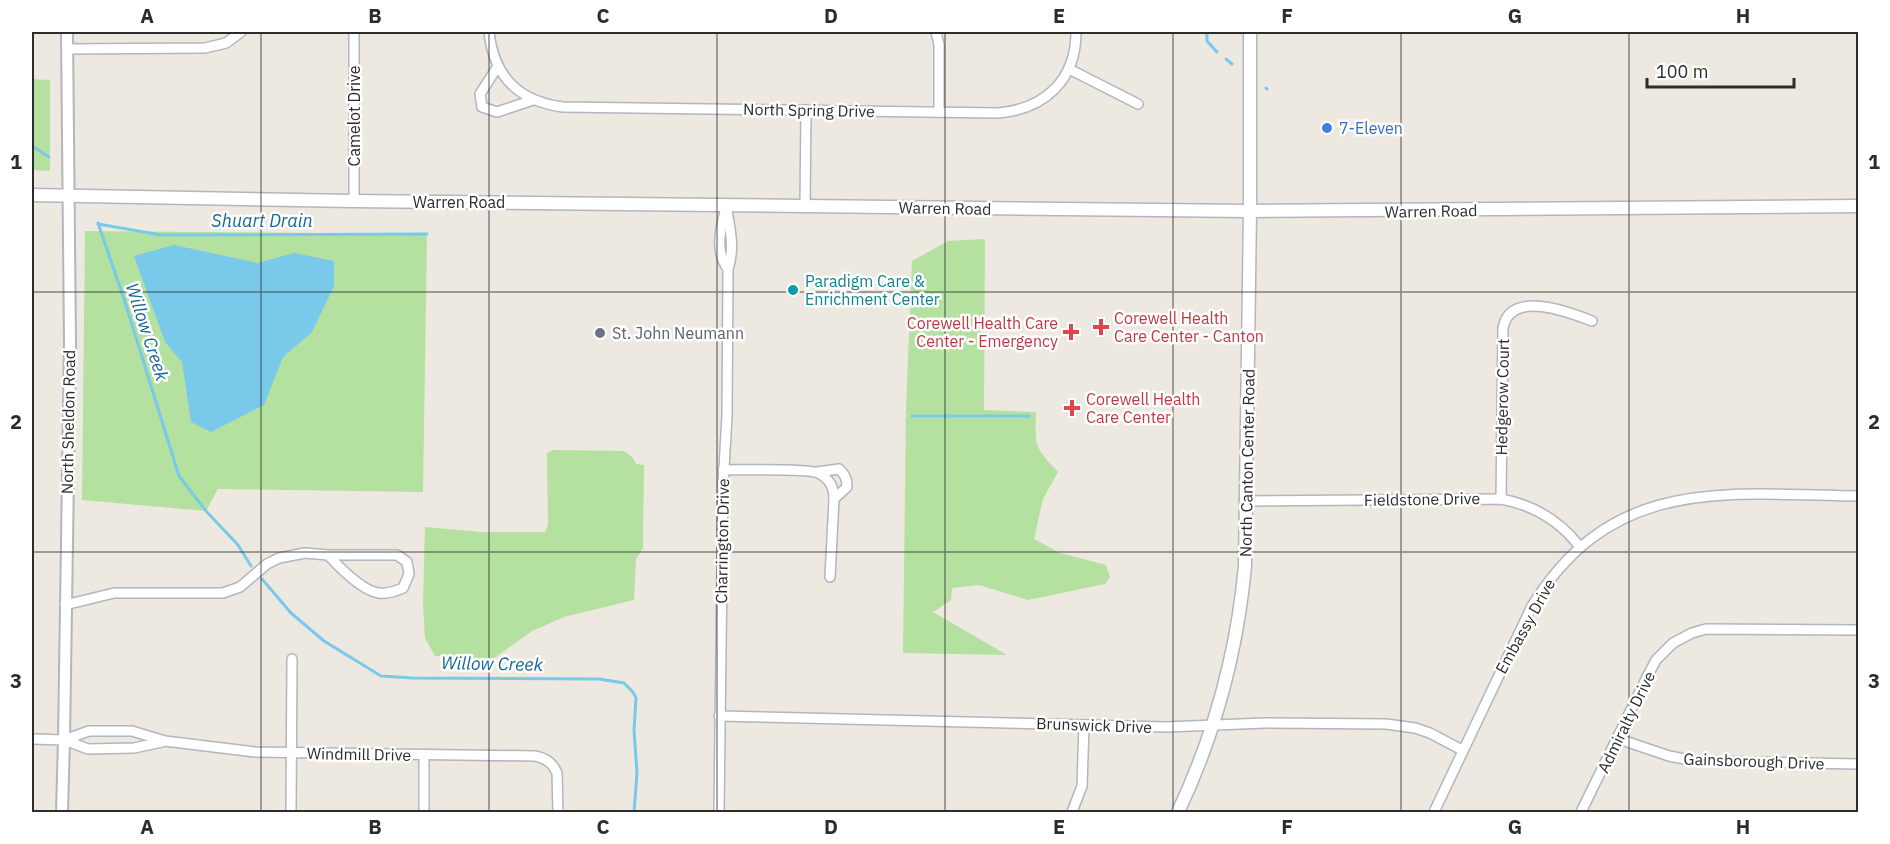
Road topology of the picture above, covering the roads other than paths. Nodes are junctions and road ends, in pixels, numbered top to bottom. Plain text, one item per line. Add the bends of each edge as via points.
1 (67, 32) edge
2 (241, 32) edge
3 (354, 32) edge
4 (489, 32) edge
5 (936, 32) edge
6 (1076, 32) edge
7 (1250, 32) edge
8 (67, 49) junction
9 (498, 66) junction
10 (1069, 69) junction
11 (533, 100) junction
12 (1138, 104) dead end
13 (806, 110) junction
14 (939, 112) junction
15 (32, 195) edge
16 (68, 197) junction
17 (354, 201) junction
18 (726, 206) junction
19 (805, 206) junction
20 (1858, 206) edge
21 (1250, 211) junction
22 (1592, 321) dead end
23 (723, 470) junction
24 (817, 472) junction
25 (1858, 496) edge
26 (834, 499) junction
27 (1501, 499) junction
28 (1247, 501) junction
29 (1580, 547) junction
30 (328, 555) junction
31 (830, 577) dead end
32 (65, 605) junction
33 (1858, 630) edge
34 (292, 659) dead end
35 (719, 717) junction
36 (1214, 724) junction
37 (1084, 725) junction
38 (1617, 738) junction
39 (32, 739) edge
40 (64, 740) junction
41 (165, 741) junction
42 (1462, 750) junction
43 (291, 753) junction
44 (424, 755) junction
45 (1858, 764) edge
46 (62, 813) edge
47 (291, 813) edge
48 (424, 813) edge
49 (558, 813) edge
50 (719, 813) edge
51 (1072, 813) edge
52 (1178, 813) edge
53 (1434, 813) edge
54 (1581, 813) edge

1 - 8 street, North Sheldon Road
2 - 8 street via 226,43 206,48
3 - 17 street, Camelot Drive
4 - 9 street
5 - 14 street
6 - 10 street
7 - 21 main road, North Canton Center Road
8 - 16 street, North Sheldon Road
9 - 11 street, North Spring Drive via 510,84
9 - 11 street via 480,94 482,107 497,112
10 - 12 street
10 - 14 street, North Spring Drive via 1050,94 1023,110
11 - 13 street, North Spring Drive via 563,107
13 - 14 street, North Spring Drive
13 - 19 street
15 - 16 main road, Warren Road
16 - 17 main road, Warren Road
16 - 32 street, North Sheldon Road via 70,343
17 - 18 main road, Warren Road
18 - 19 main road, Warren Road
18 - 23 street, Charrington Drive via 731,259
19 - 21 main road, Warren Road
20 - 21 main road, Warren Road
21 - 28 main road, North Canton Center Road
22 - 27 street, Hedgerow Court via 1557,308 1520,307 1504,320
23 - 24 street
23 - 35 street, Charrington Drive
24 - 26 street via 831,484
24 - 26 street via 839,469 845,474 847,487
25 - 29 street, Embassy Drive via 1692,497 1634,513
26 - 31 street
27 - 28 street, Fieldstone Drive
27 - 29 street, Fieldstone Drive via 1546,515
28 - 36 main road, North Canton Center Road via 1239,620
29 - 42 street, Embassy Drive via 1551,577 1532,606
30 - 30 street via 397,555 407,562 409,574 404,588 378,593 354,579
30 - 32 street via 296,553 279,558 240,586 223,593 114,593
32 - 40 street, North Sheldon Road
33 - 38 street, Admiralty Drive via 1719,628 1692,633 1656,660
34 - 43 street
35 - 37 street, Brunswick Drive
35 - 50 street, Charrington Drive
36 - 37 street, Brunswick Drive via 1184,728
36 - 42 street, Brunswick Drive via 1395,724 1430,733
36 - 52 main road, North Canton Center Road
37 - 51 street via 1082,786
38 - 45 street, Gainsborough Drive via 1695,761
38 - 54 street, Admiralty Drive
39 - 40 street, Windmill Drive
40 - 41 street, Windmill Drive via 88,749 134,748
40 - 41 street, Windmill Drive via 89,731 132,731
40 - 46 street, North Sheldon Road
41 - 43 street, Windmill Drive
42 - 53 street, Embassy Drive
43 - 44 street, Windmill Drive
43 - 47 street
44 - 48 street
44 - 49 street, Windmill Drive via 543,758 552,763 557,773

